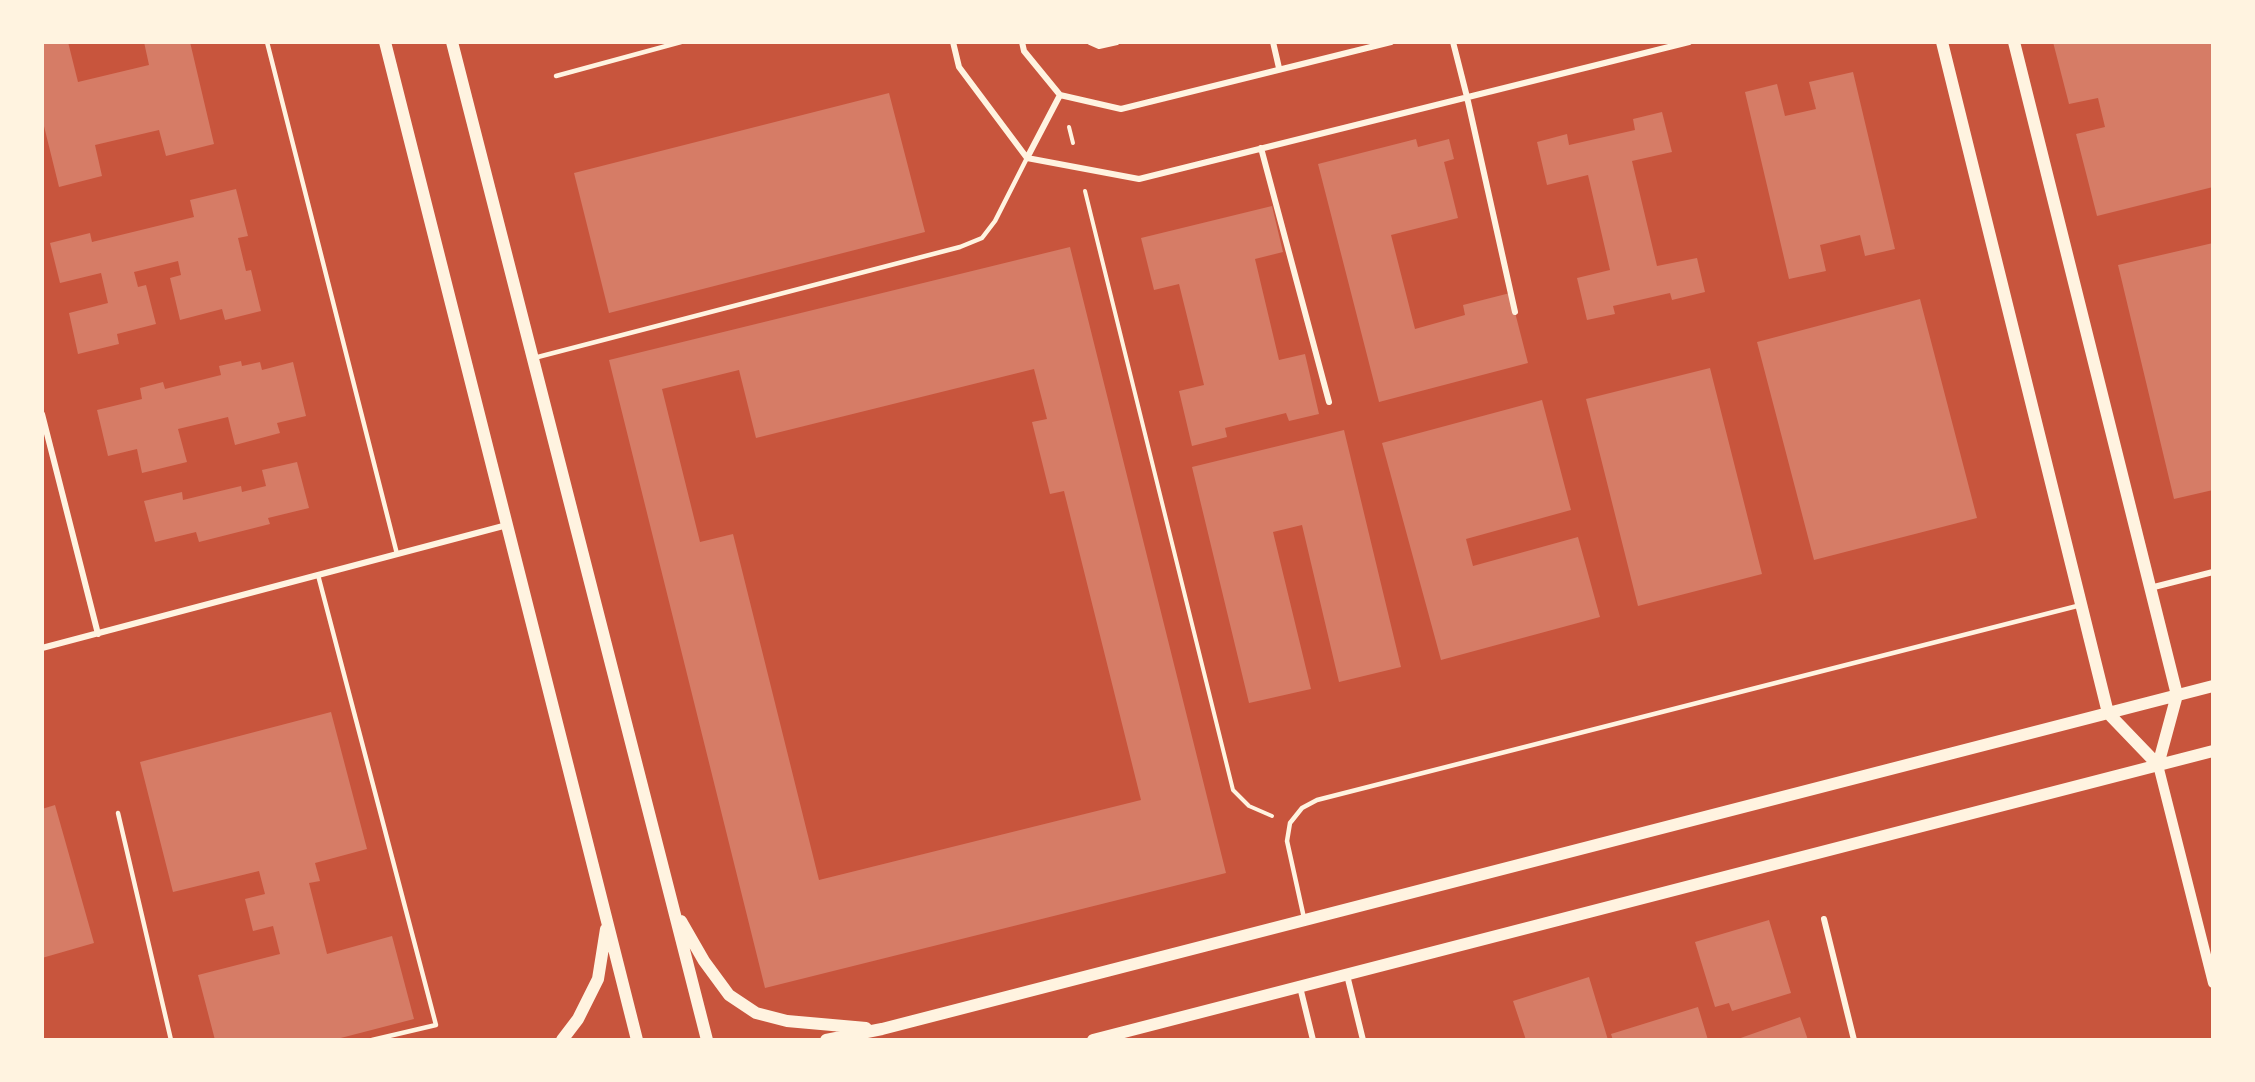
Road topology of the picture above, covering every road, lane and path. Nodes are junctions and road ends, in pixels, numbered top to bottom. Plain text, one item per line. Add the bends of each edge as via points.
1 (267, 42) edge
2 (385, 42) edge
3 (452, 42) edge
4 (681, 42) edge
5 (953, 42) edge
6 (1022, 42) edge
7 (1090, 42) edge
8 (1117, 42) edge
9 (1273, 42) edge
10 (1391, 42) edge
11 (1453, 42) edge
12 (1689, 42) edge
13 (1942, 42) edge
14 (2014, 42) edge
15 (1280, 68) junction
16 (556, 76) dead end
17 (1060, 95) junction
18 (1467, 97) junction
19 (1261, 148) junction
20 (1027, 158) junction
21 (1079, 168) junction
22 (1515, 312) dead end
23 (533, 358) junction
24 (1329, 402) dead end
25 (42, 414) edge
26 (507, 525) junction
27 (397, 554) junction
28 (2213, 572) edge
29 (318, 575) junction
30 (2150, 588) junction
31 (2082, 605) junction
32 (98, 634) junction
33 (42, 648) edge
34 (2213, 686) edge
35 (2177, 695) junction
36 (2108, 713) junction
37 (2213, 751) edge
38 (2158, 765) junction
39 (118, 813) dead end
40 (1290, 823) junction
41 (673, 907) junction
42 (1824, 919) dead end
43 (1305, 920) junction
44 (606, 924) junction
45 (1347, 975) junction
46 (2213, 983) edge
47 (1300, 987) junction
48 (882, 1029) junction
49 (171, 1040) edge
50 (372, 1040) edge
51 (562, 1040) edge
52 (637, 1040) edge
53 (707, 1040) edge
54 (826, 1040) edge
55 (1093, 1040) edge
56 (1313, 1040) edge
57 (1363, 1040) edge
58 (1854, 1040) edge

1 - 27 lane
2 - 26 main road
3 - 23 main road
4 - 16 lane
5 - 20 street via 959,67
6 - 17 street via 1024,51
7 - 8 street via 1099,46
9 - 15 street
10 - 15 street
11 - 18 street
12 - 18 street
13 - 31 main road
14 - 30 main road
15 - 17 street via 1121,110
17 - 20 street
17 - 21 path
18 - 19 street
18 - 22 street
19 - 21 street via 1139,179
19 - 24 street
20 - 21 street
20 - 23 lane via 995,221 982,238 960,247
21 - 40 path via 1233,790 1249,807
23 - 41 main road
25 - 32 street
26 - 27 street
26 - 44 main road
27 - 29 street
28 - 30 street
29 - 32 street
29 - 50 lane via 436,1025
30 - 35 main road
31 - 36 main road
31 - 40 lane via 1317,800 1302,808
32 - 33 street
34 - 35 main road
35 - 36 main road
35 - 38 main road
36 - 38 main road
36 - 43 main road
37 - 38 main road
38 - 45 main road
38 - 46 street
39 - 49 lane
40 - 43 lane via 1289,857
41 - 48 main road via 729,995 756,1013 787,1021
41 - 53 main road
42 - 58 street
43 - 48 main road
44 - 51 main road via 598,979 578,1019
44 - 52 main road
45 - 47 main road
45 - 57 street
47 - 55 main road
47 - 56 street
48 - 54 main road

